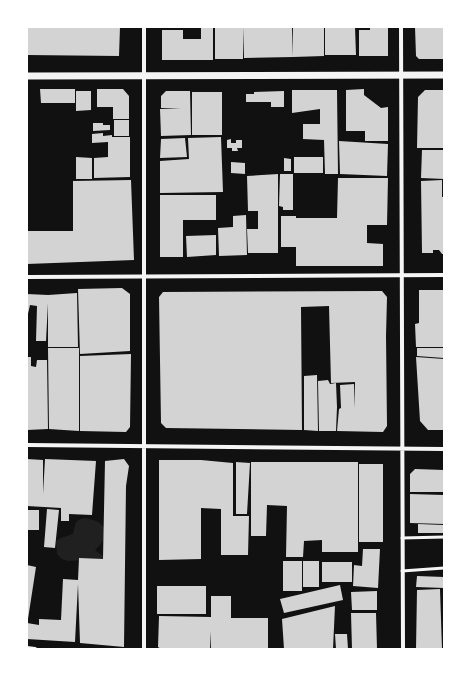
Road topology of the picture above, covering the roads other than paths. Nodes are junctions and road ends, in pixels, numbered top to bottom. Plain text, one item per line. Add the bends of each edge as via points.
1 (144, 27) edge
2 (401, 27) edge
3 (144, 75) junction
4 (444, 75) edge
5 (27, 76) edge
6 (401, 76) junction
7 (402, 275) junction
8 (444, 275) edge
9 (27, 276) edge
10 (144, 276) junction
11 (27, 444) edge
12 (144, 446) junction
13 (402, 448) junction
14 (444, 449) edge
15 (444, 537) edge
16 (402, 538) junction
17 (444, 568) edge
18 (402, 571) junction
19 (27, 648) edge
20 (35, 649) edge
21 (144, 649) edge
22 (402, 649) edge

1 - 3 street
2 - 6 street
3 - 5 street
3 - 6 street
3 - 10 street
4 - 6 street
6 - 7 street
7 - 8 street
7 - 10 street
7 - 13 street
9 - 10 street
10 - 12 street
11 - 12 street
12 - 13 street
12 - 21 street
13 - 14 street
13 - 16 street
15 - 16 lane
16 - 18 street
17 - 18 lane
18 - 22 street
19 - 20 street

